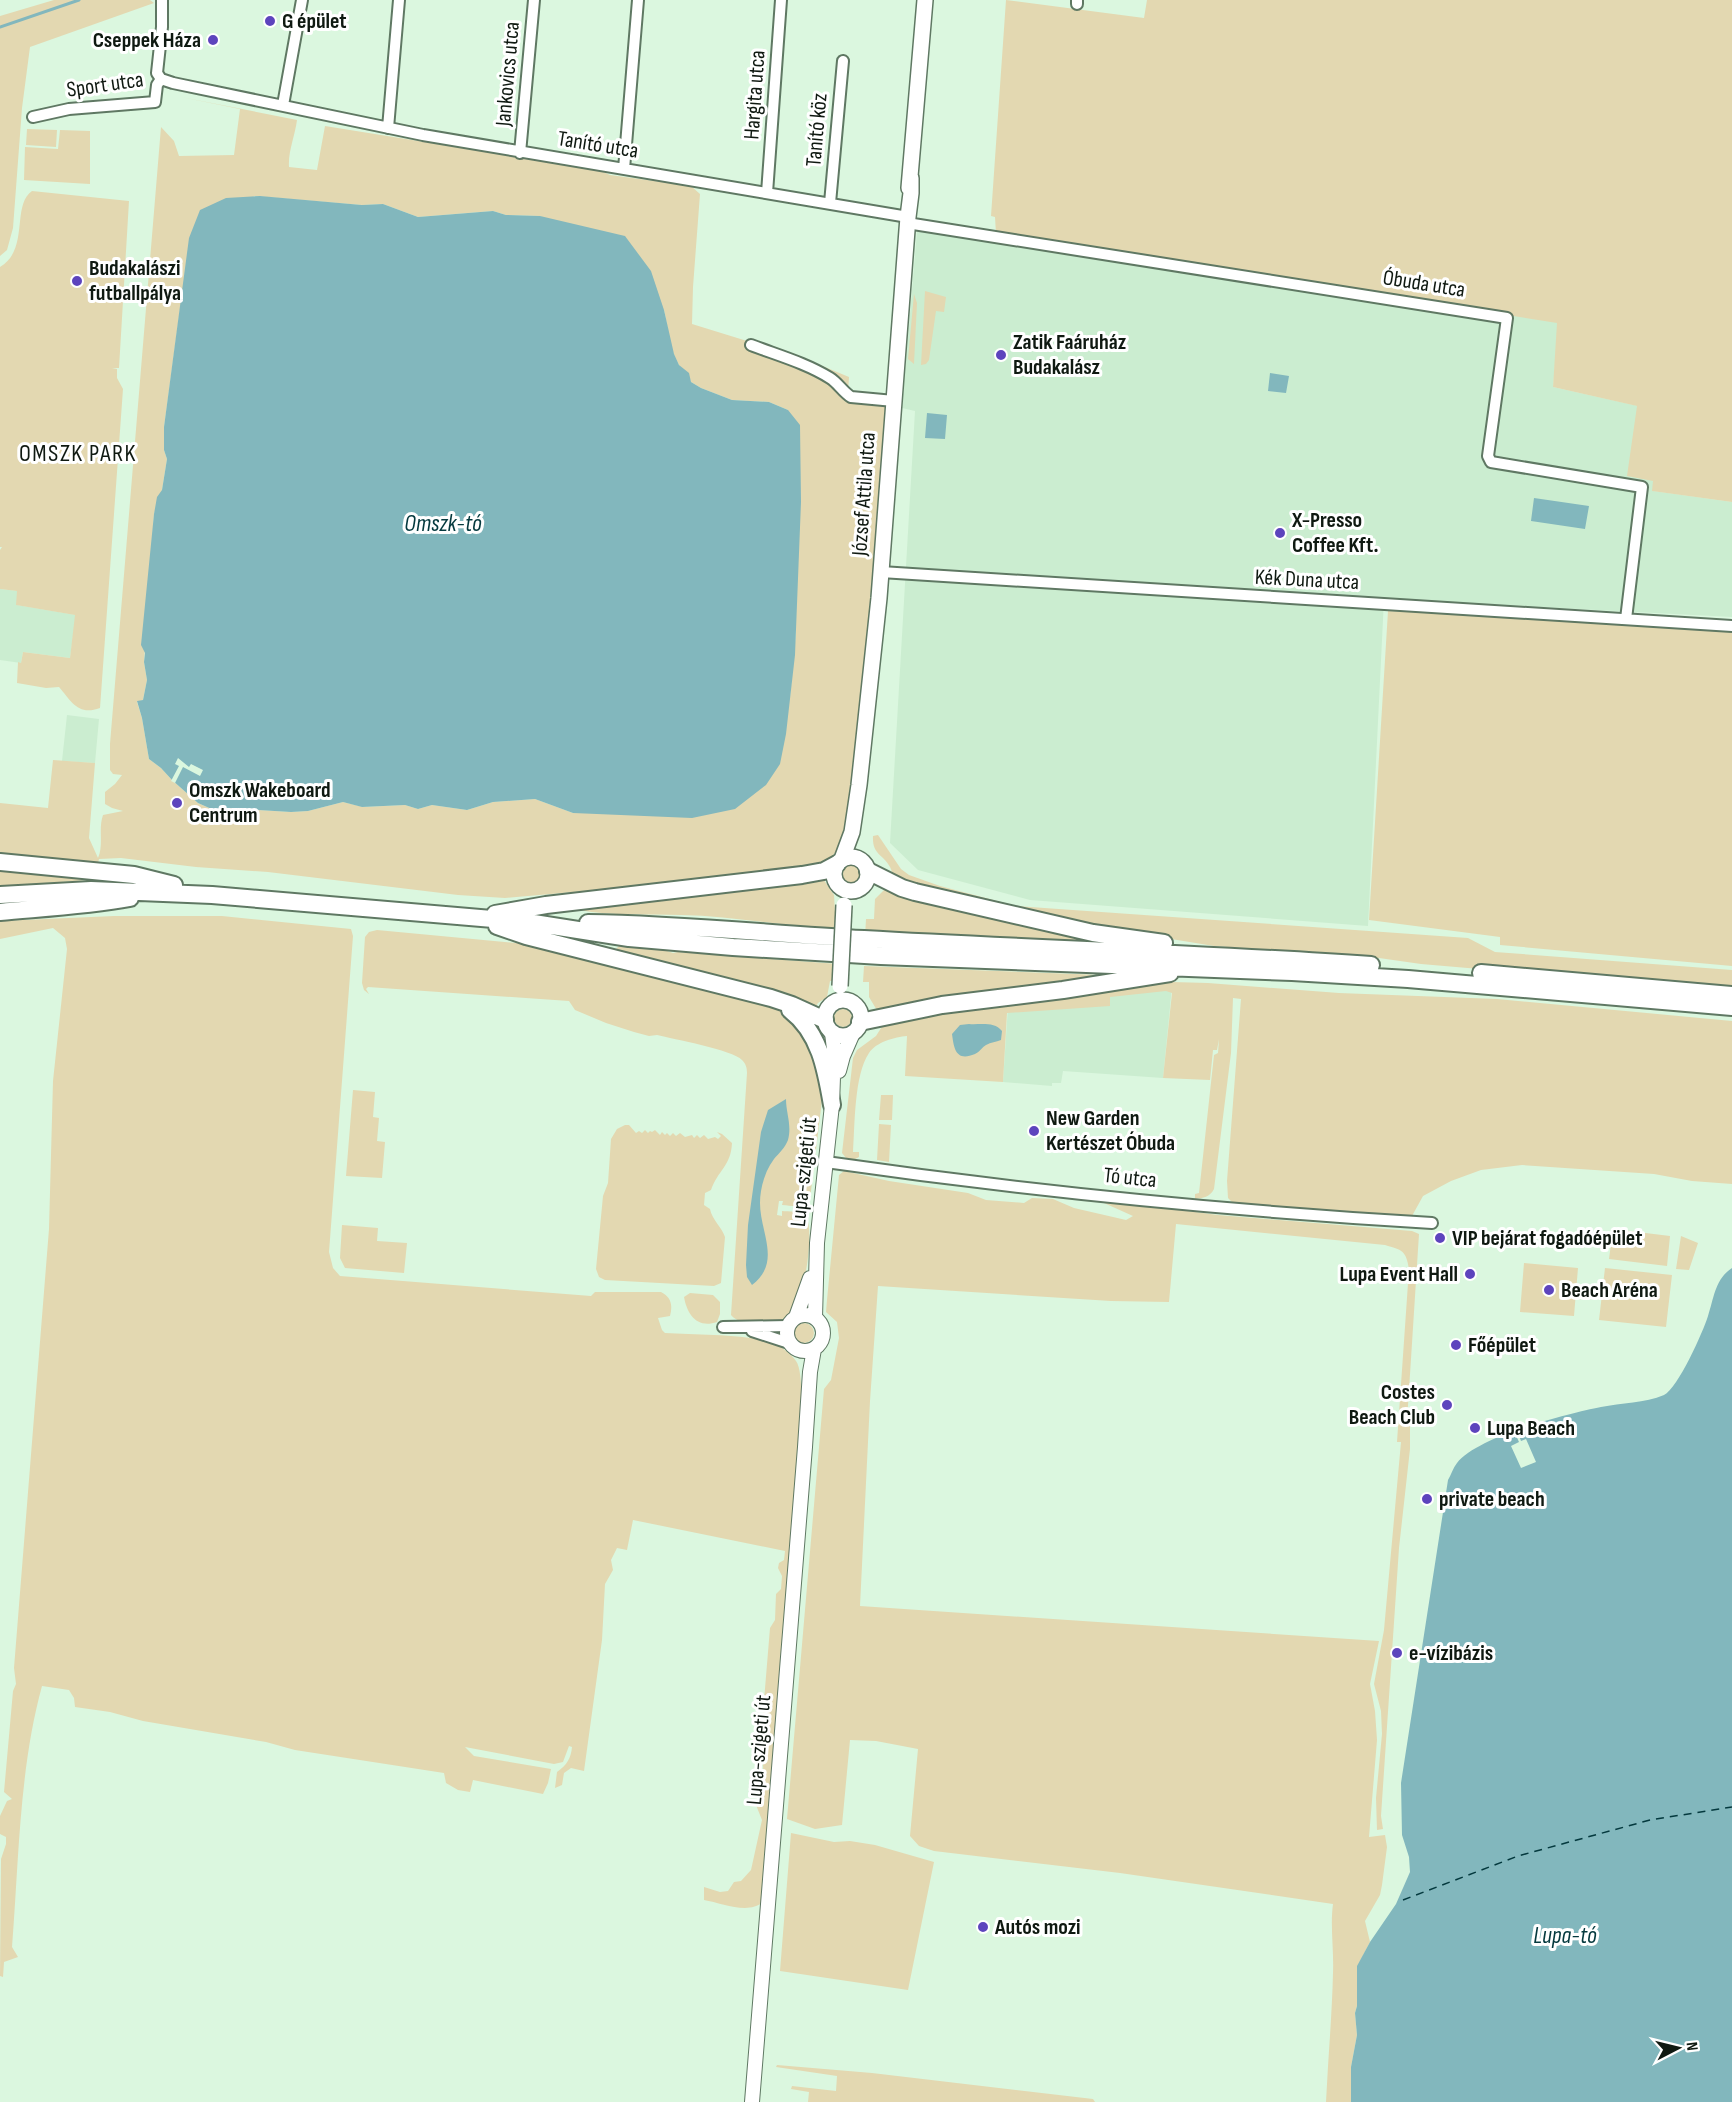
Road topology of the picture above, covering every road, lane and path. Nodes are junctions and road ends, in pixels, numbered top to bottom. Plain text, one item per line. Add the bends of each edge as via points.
1 (162, 0) edge
2 (302, 0) edge
3 (399, 0) edge
4 (534, 0) edge
5 (638, 0) edge
6 (781, 0) edge
7 (925, 0) edge
8 (843, 61) dead end
9 (161, 79) junction
10 (283, 105) junction
11 (33, 117) dead end
12 (388, 128) junction
13 (520, 153) junction
14 (624, 169) junction
15 (767, 193) junction
16 (830, 203) junction
17 (908, 215) junction
18 (751, 345) dead end
19 (894, 401) junction
20 (881, 572) junction
21 (1626, 619) junction
22 (1732, 626) edge
23 (859, 785) junction
24 (0, 862) edge
25 (840, 862) junction
26 (867, 867) junction
27 (841, 888) junction
28 (859, 890) junction
29 (164, 892) junction
30 (0, 895) edge
31 (212, 895) junction
32 (849, 905) junction
33 (0, 912) edge
34 (473, 918) junction
35 (1206, 961) junction
36 (845, 986) junction
37 (1732, 995) edge
38 (771, 998) junction
39 (836, 1002) junction
40 (852, 1003) junction
41 (1732, 1007) edge
42 (829, 1026) junction
43 (857, 1028) junction
44 (832, 1105) junction
45 (826, 1162) junction
46 (1432, 1223) dead end
47 (817, 1243) junction
48 (816, 1318) junction
49 (792, 1321) junction
50 (723, 1327) dead end
51 (740, 1328) junction
52 (791, 1346) junction
53 (814, 1349) junction
54 (807, 1402) junction
55 (752, 2102) edge

1 - 9 street, Sport utca via 157,73
2 - 10 street
3 - 12 street
4 - 13 street, Jankovics utca
5 - 14 street
6 - 15 street, Hargita utca
7 - 17 main road, József Attila utca
8 - 16 street, Tanító köz
9 - 10 street, Tanító utca
9 - 11 street, Sport utca via 154,102 69,109
10 - 12 street, Tanító utca
12 - 13 street, Tanító utca
13 - 14 street, Tanító utca
14 - 15 street, Tanító utca
15 - 16 street, Tanító utca
16 - 17 street, Tanító utca
17 - 19 main road, József Attila utca
17 - 21 street, Óbuda utca via 1508,318 1488,456 1491,462 1641,487
18 - 19 street via 819,371 851,397
19 - 20 main road, József Attila utca
20 - 21 street, Kék Duna utca
20 - 23 main road, József Attila utca
21 - 22 street, Kék Duna utca
23 - 25 main road, József Attila utca via 852,832
23 - 26 main road, József Attila utca via 859,843
24 - 31 main road via 134,875
25 - 26 main road via 854,857
25 - 27 main road via 834,874
25 - 34 main road via 824,871 802,875 546,904
26 - 28 main road via 867,882
26 - 35 main road via 915,892 1093,933 1183,946
27 - 28 main road
27 - 32 main road
28 - 32 main road
29 - 30 main road via 91,890
29 - 31 main road
29 - 33 main road via 92,905
31 - 34 main road
32 - 36 main road, bridge
34 - 35 main road via 629,924
34 - 38 main road via 526,936
35 - 37 main road via 1446,970
35 - 41 main road
35 - 43 main road via 1063,990 942,1005
36 - 39 main road
36 - 40 main road
38 - 42 main road
38 - 44 main road via 804,1021 820,1049
39 - 40 main road
39 - 42 main road via 828,1009
40 - 43 main road via 859,1011
42 - 43 main road via 841,1036
42 - 44 street, Lupa-szigeti út via 834,1049
43 - 44 street, Lupa-szigeti út via 843,1056
44 - 45 street, Lupa-szigeti út
45 - 46 street, Tó utca via 975,1183
45 - 47 street, Lupa-szigeti út
47 - 48 street, Lupa-szigeti út
47 - 49 street, Lupa-szigeti út via 808,1287
48 - 49 street via 806,1315
48 - 53 street, Lupa-szigeti út via 823,1334
49 - 51 street
49 - 52 street, Lupa-szigeti út via 786,1334
50 - 51 street
51 - 52 street
52 - 53 street via 804,1352
52 - 54 street, Lupa-szigeti út via 800,1362
53 - 54 street, Lupa-szigeti út
54 - 55 street, Lupa-szigeti út

